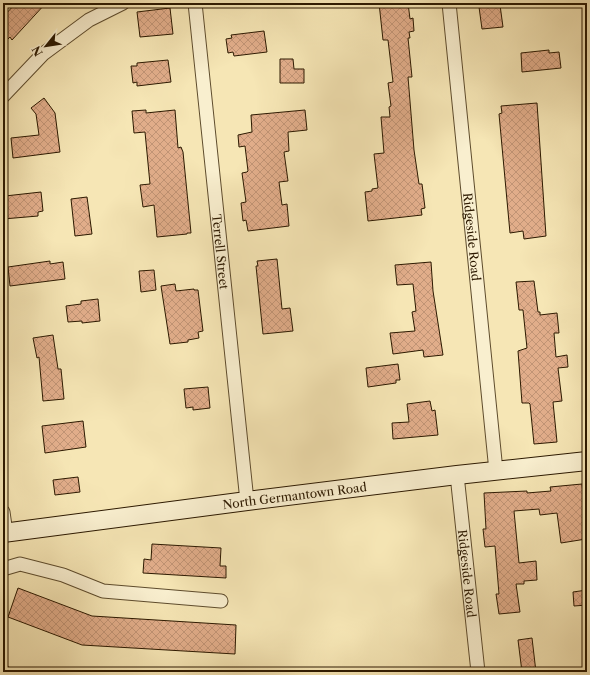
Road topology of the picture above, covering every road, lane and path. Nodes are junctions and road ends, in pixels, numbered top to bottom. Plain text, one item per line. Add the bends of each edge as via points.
1 (122, 3) edge
2 (196, 3) edge
3 (449, 3) edge
4 (3, 96) edge
5 (587, 461) edge
6 (496, 471) junction
7 (457, 475) junction
8 (247, 501) junction
9 (3, 512) edge
10 (4, 533) edge
11 (3, 569) edge
12 (221, 601) dead end
13 (478, 672) edge

1 - 4 street via 89,20 43,54
2 - 8 street, Terrell Street
3 - 6 street, Ridgeside Road
5 - 6 main road, North Germantown Road
6 - 7 main road, North Germantown Road
7 - 8 main road, North Germantown Road
7 - 13 street, Ridgeside Road
8 - 10 main road, North Germantown Road
9 - 10 street
11 - 12 street via 20,564 63,575 103,591

